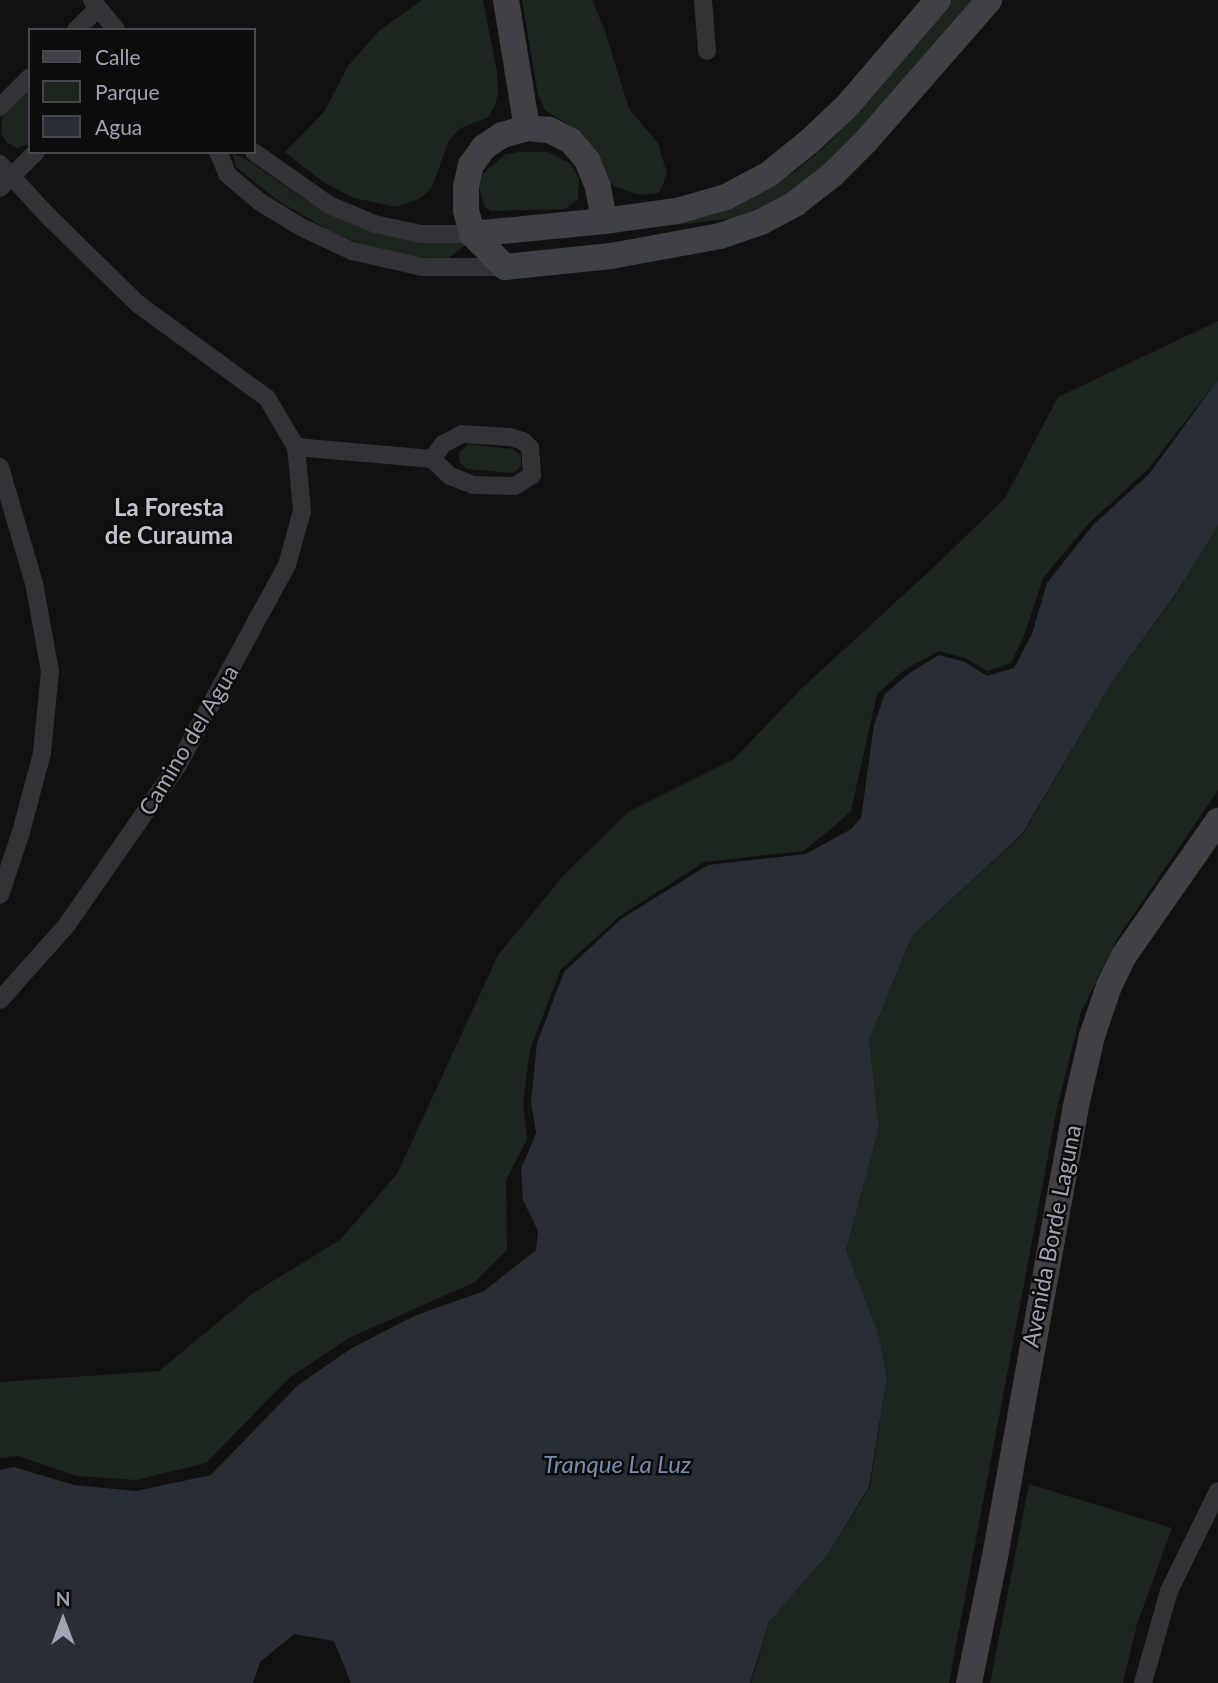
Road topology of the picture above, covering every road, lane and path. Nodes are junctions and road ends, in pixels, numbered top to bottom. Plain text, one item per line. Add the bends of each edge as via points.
1 (506, 0) edge
2 (703, 0) edge
3 (938, 0) edge
4 (989, 0) edge
5 (95, 4) edge
6 (77, 28) edge
7 (114, 28) edge
8 (707, 51) dead end
9 (28, 79) edge
10 (0, 107) edge
11 (527, 128) junction
12 (256, 153) edge
13 (33, 154) edge
14 (219, 154) edge
15 (4, 176) edge
16 (604, 221) junction
17 (472, 233) junction
18 (505, 267) junction
19 (296, 447) junction
20 (432, 459) junction
21 (0, 467) edge
22 (1218, 821) edge
23 (0, 895) edge
24 (0, 1000) edge
25 (1218, 1490) edge
26 (969, 1683) edge
27 (1143, 1683) edge

1 - 11 street
2 - 8 street
3 - 16 street via 847,106 769,174 714,200 677,211
4 - 18 street via 867,140 796,203 720,236 611,256
5 - 6 street
5 - 7 street
9 - 10 street
11 - 16 street via 549,130 571,141 587,160
11 - 17 street via 502,135 471,165 466,210
12 - 17 street via 329,205 374,224 421,233
13 - 15 street
14 - 18 street via 228,175 260,202 352,251 422,267
15 - 19 street, Camino del Agua via 138,304 267,398
16 - 17 street
17 - 18 street
19 - 20 street
19 - 24 street, Camino del Agua via 302,511 297,538 241,653 170,777 66,926
20 - 20 street via 450,475 473,485 515,486 532,475 530,448 523,441 462,434 443,444
21 - 23 street via 34,583 50,671 42,753
22 - 26 street, Avenida Borde Laguna via 1123,957 1092,1036
25 - 27 street via 1169,1591

